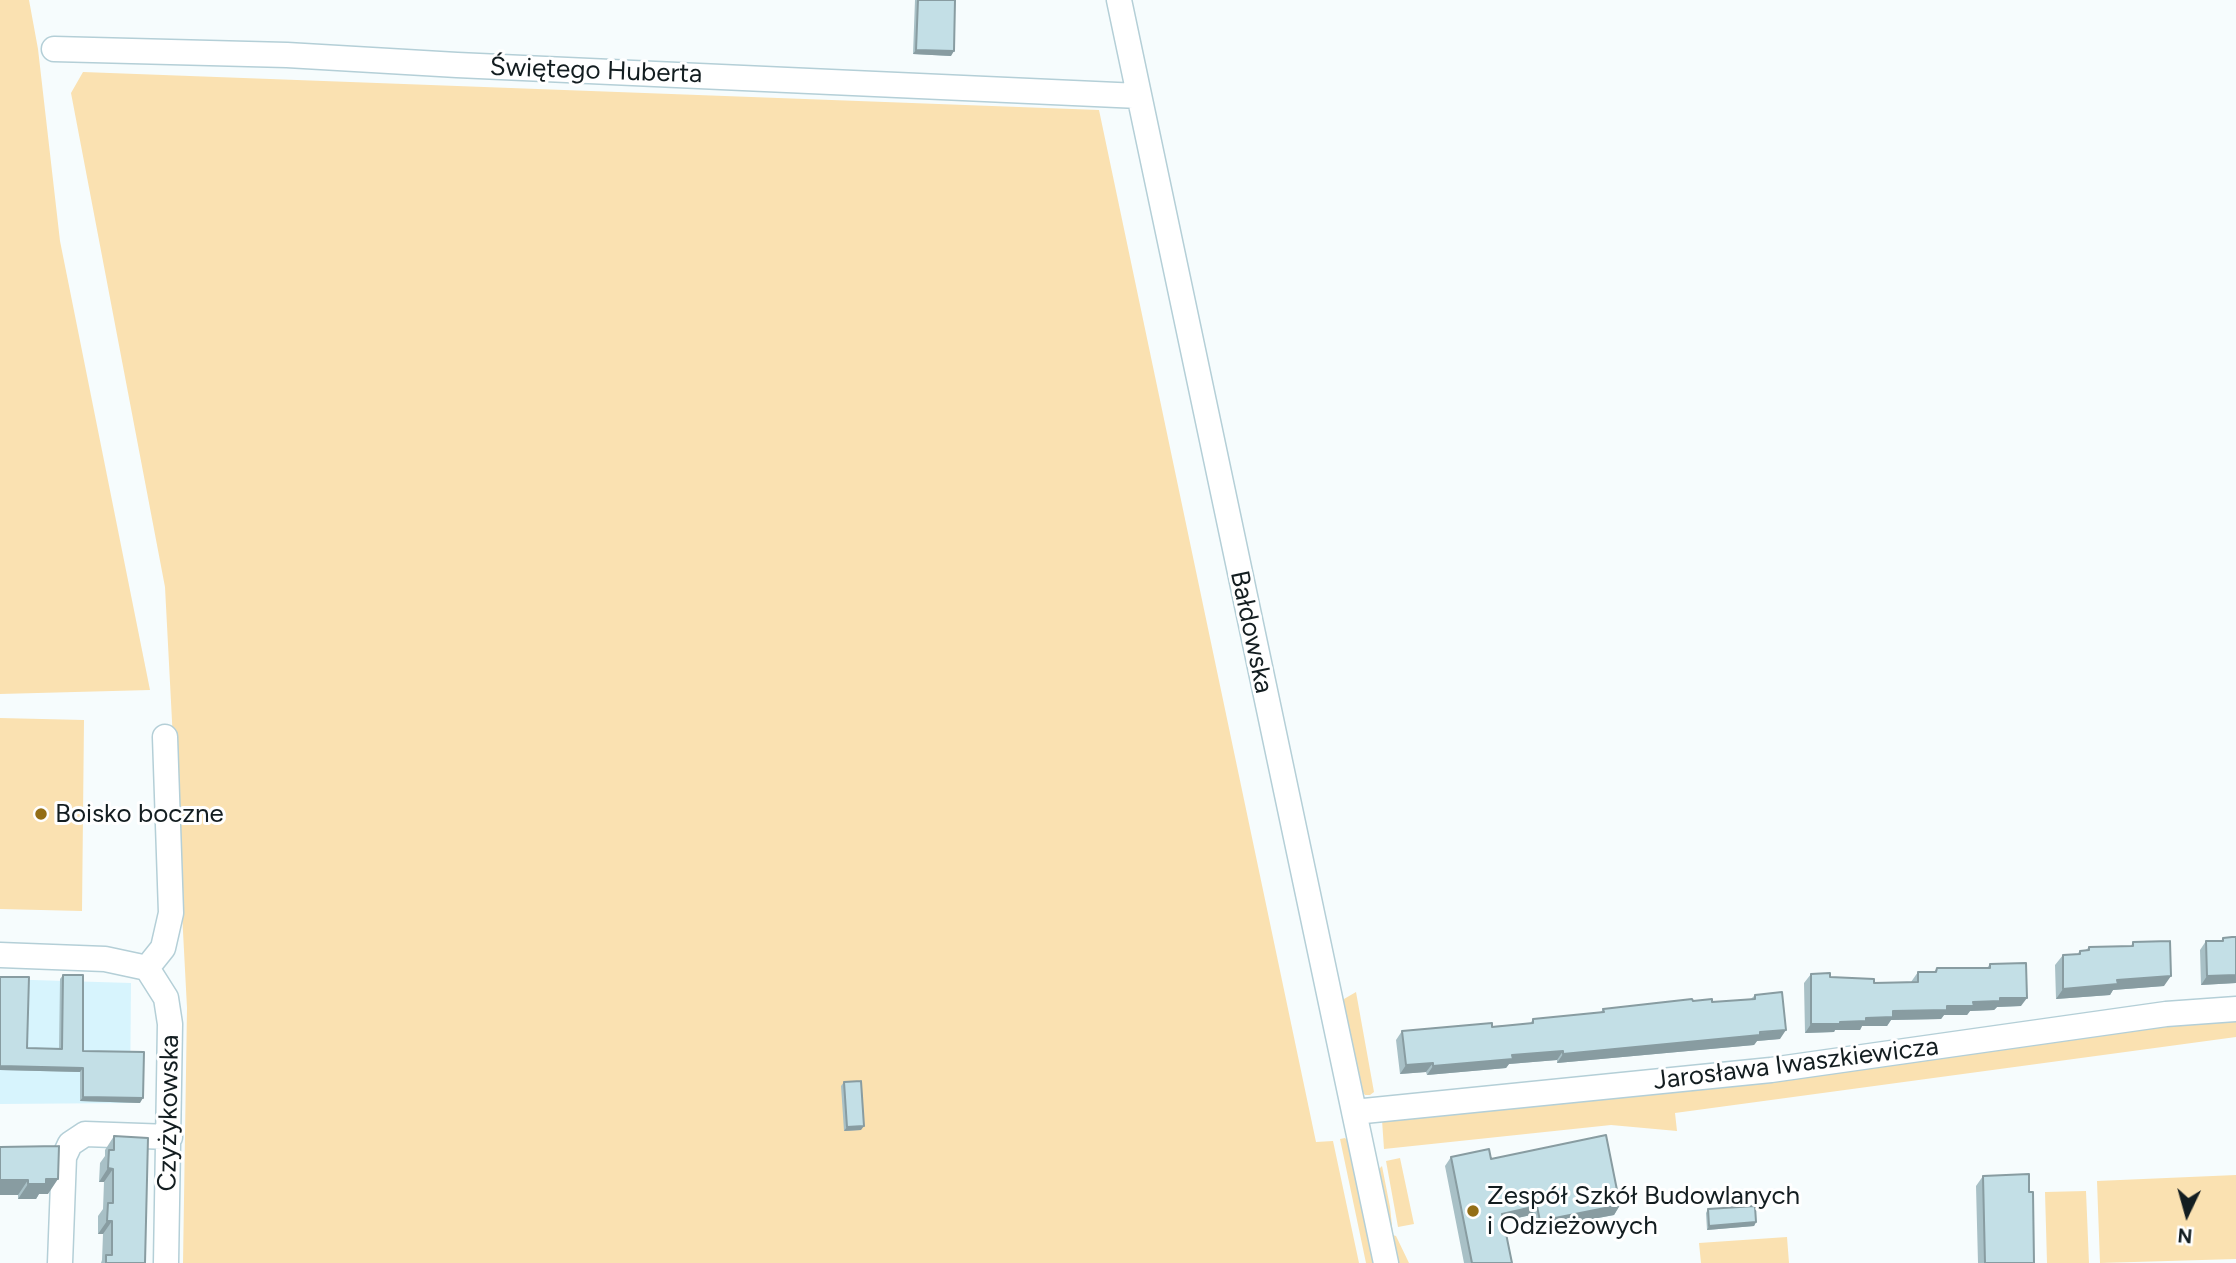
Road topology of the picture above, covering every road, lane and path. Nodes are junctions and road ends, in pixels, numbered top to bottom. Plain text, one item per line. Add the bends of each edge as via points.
1 (1119, 0) edge
2 (54, 49) dead end
3 (1139, 96) junction
4 (166, 737) dead end
5 (0, 955) edge
6 (147, 968) junction
7 (2236, 1009) edge
8 (1354, 1112) junction
9 (170, 1137) junction
10 (60, 1263) edge
11 (166, 1263) edge
12 (1386, 1263) edge

1 - 3 street, Bałdowska
2 - 3 street, Świętego Huberta via 287,55
3 - 8 street, Bałdowska
4 - 6 street via 171,913 163,948
5 - 6 street via 105,959
6 - 9 street, Czyżykowska via 166,998 170,1024
7 - 8 street, Jarosława Iwaszkiewicza via 2166,1014 1771,1070
8 - 12 street, Bałdowska
9 - 10 street via 85,1135 70,1144 64,1157
9 - 11 street, Czyżykowska

